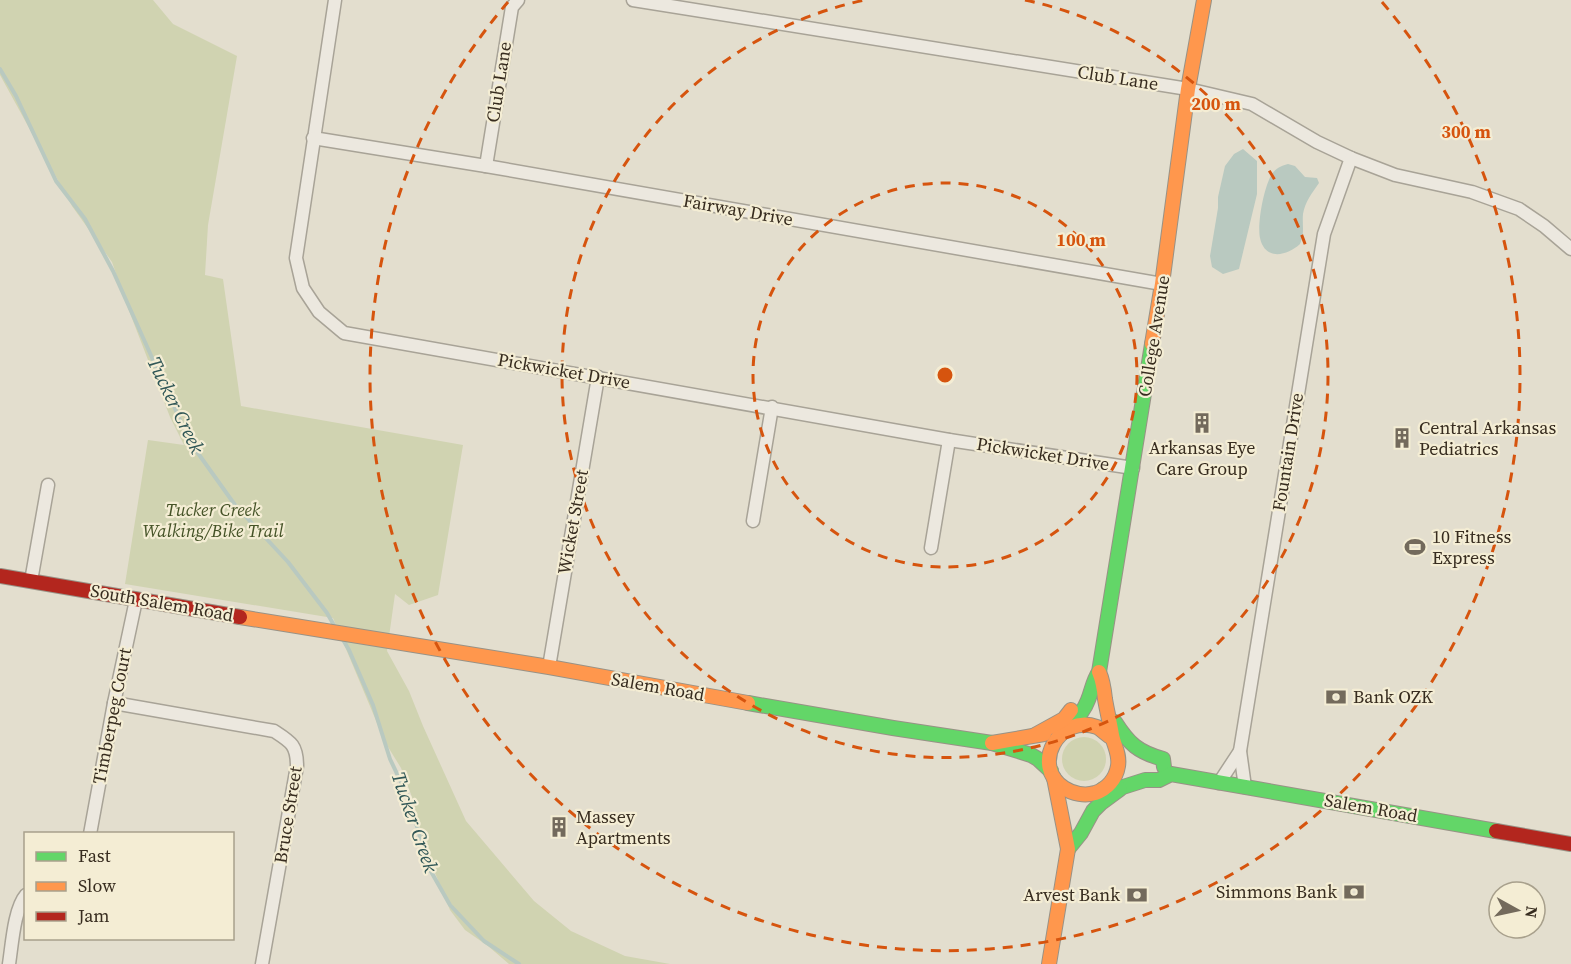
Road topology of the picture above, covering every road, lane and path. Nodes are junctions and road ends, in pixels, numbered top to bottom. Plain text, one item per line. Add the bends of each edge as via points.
1 (335, 0) edge
2 (518, 0) edge
3 (633, 0) edge
4 (1204, 0) edge
5 (1188, 89) junction
6 (313, 138) junction
7 (1351, 158) junction
8 (486, 166) junction
9 (1571, 249) edge
10 (1162, 284) junction
11 (598, 377) junction
12 (772, 407) junction
13 (949, 440) junction
14 (1133, 468) junction
15 (48, 485) dead end
16 (753, 521) dead end
17 (931, 548) dead end
18 (0, 576) edge
19 (31, 581) junction
20 (136, 600) junction
21 (324, 630) joint
22 (549, 667) junction
23 (1097, 675) junction
24 (114, 703) junction
25 (1109, 713) junction
26 (1066, 729) junction
27 (1035, 735) junction
28 (1114, 742) junction
29 (998, 746) junction
30 (1240, 751) junction
31 (1168, 771) junction
32 (1053, 775) junction
33 (1219, 783) junction
34 (1123, 787) junction
35 (1245, 787) junction
36 (1100, 790) junction
37 (1056, 794) junction
38 (90, 832) edge
39 (1571, 844) edge
40 (1070, 846) junction
41 (24, 897) edge
42 (9, 964) edge
43 (262, 964) edge
44 (1049, 964) edge

1 - 6 street, Pickwicket Drive
2 - 8 street, Club Lane via 512,7
3 - 5 street, Club Lane
4 - 5 main road, College Avenue
5 - 7 street, Club Lane via 1252,104
5 - 10 main road, College Avenue
6 - 8 street, Fairway Drive
6 - 11 street, Pickwicket Drive via 296,258 303,288 319,312 344,333
7 - 9 street, Club Lane via 1395,175 1472,192 1519,209
7 - 30 street, Fountain Drive via 1324,234
8 - 10 street, Fairway Drive
10 - 14 main road, College Avenue
11 - 12 street, Pickwicket Drive
11 - 22 street, Wicket Street
12 - 13 street, Pickwicket Drive
12 - 16 street
13 - 14 street, Pickwicket Drive
13 - 17 street
14 - 23 main road, College Avenue
15 - 19 street
18 - 19 main road, South Salem Road
19 - 20 main road, South Salem Road
20 - 21 main road, South Salem Road
20 - 24 street, Timberpeg Court
21 - 22 main road, Salem Road
22 - 29 main road, Salem Road
23 - 25 main road, College Avenue via 1104,681
23 - 26 main road, College Avenue via 1080,717
23 - 27 main road via 1064,718
24 - 38 street, Timberpeg Court
24 - 43 street, Bruce Street via 274,731 291,741 297,753 297,766
25 - 28 main road, College Avenue
25 - 31 main road via 1127,741 1146,755 1163,759
26 - 27 main road, Salem Road
26 - 28 main road via 1081,724 1095,726
26 - 32 main road via 1054,742 1049,756
27 - 29 main road, Salem Road via 1004,740
28 - 31 main road, Salem Road via 1134,759
28 - 36 main road via 1119,754 1117,770
29 - 32 main road, Salem Road via 1036,758
29 - 37 main road via 1006,755 1033,769
30 - 33 street, Fountain Drive
30 - 35 street, Fountain Drive
31 - 33 main road, Salem Road
31 - 34 main road, Salem Road via 1159,780
32 - 36 main road via 1064,788 1077,794
32 - 37 main road
33 - 35 main road, Salem Road
34 - 36 main road, Salem Road
34 - 40 main road via 1093,811
35 - 39 main road, Salem Road
36 - 40 main road via 1082,812
37 - 40 main road
40 - 44 main road
41 - 42 street

